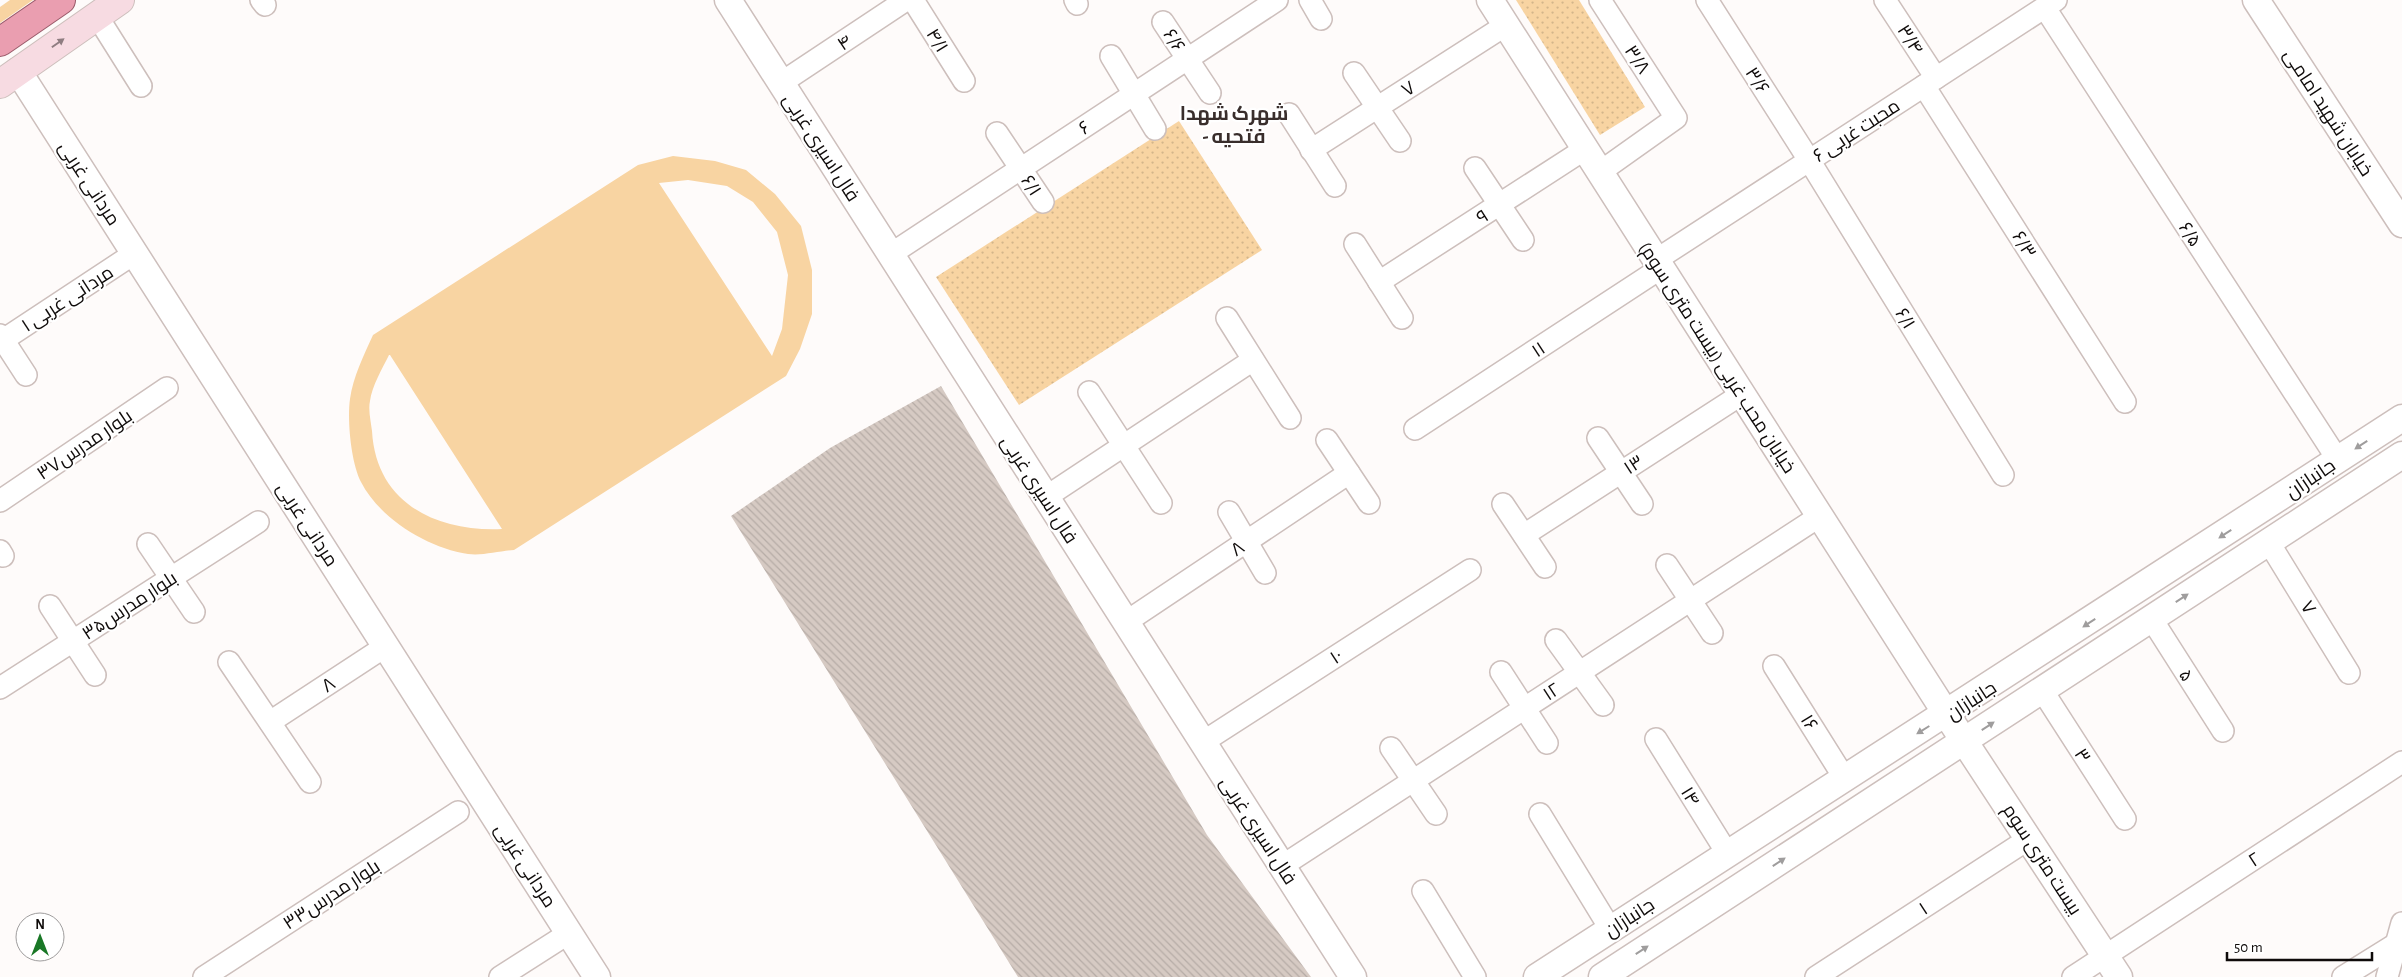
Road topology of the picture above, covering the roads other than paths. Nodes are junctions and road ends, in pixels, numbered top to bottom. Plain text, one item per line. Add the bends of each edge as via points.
1 (61, 0) edge
2 (120, 0) edge
3 (728, 0) edge
4 (906, 0) edge
5 (913, 0) edge
6 (1277, 0) edge
7 (1310, 0) edge
8 (1490, 0) edge
9 (1600, 0) edge
10 (1707, 0) edge
11 (1885, 0) edge
12 (2256, 0) edge
13 (2051, 4) edge
14 (98, 16) junction
15 (1321, 20) dead end
16 (1163, 22) dead end
17 (1506, 25) junction
18 (0, 42) edge
19 (1111, 56) dead end
20 (1187, 59) junction
21 (1354, 73) dead end
22 (9, 78) edge
23 (964, 81) dead end
24 (1930, 82) junction
25 (781, 83) junction
26 (141, 86) dead end
27 (1210, 93) dead end
28 (1134, 94) junction
29 (1378, 107) junction
30 (1290, 114) dead end
31 (1155, 129) dead end
32 (997, 133) dead end
33 (1400, 140) dead end
34 (1585, 149) junction
35 (1311, 150) junction
36 (1809, 160) junction
37 (1021, 168) junction
38 (1474, 168) dead end
39 (1600, 172) junction
40 (1336, 186) dead end
41 (1043, 202) dead end
42 (1499, 205) junction
43 (2402, 224) edge
44 (1523, 240) dead end
45 (1356, 244) dead end
46 (135, 254) junction
47 (890, 254) junction
48 (1658, 264) junction
49 (1379, 282) junction
50 (1227, 318) dead end
51 (1402, 318) dead end
52 (1, 339) edge
53 (1253, 360) junction
54 (26, 375) dead end
55 (167, 388) dead end
56 (1089, 392) dead end
57 (1742, 394) junction
58 (2125, 402) dead end
59 (1290, 418) dead end
60 (2402, 418) edge
61 (1415, 429) dead end
62 (1598, 438) dead end
63 (1327, 440) dead end
64 (1124, 446) junction
65 (2402, 455) edge
66 (2338, 460) junction
67 (1621, 472) junction
68 (1349, 473) junction
69 (2003, 475) dead end
70 (1046, 497) junction
71 (0, 501) edge
72 (1161, 503) dead end
73 (1369, 503) dead end
74 (1503, 504) dead end
75 (1642, 504) dead end
76 (1229, 512) dead end
77 (1820, 516) junction
78 (2252, 517) junction
79 (258, 522) dead end
80 (1524, 535) junction
81 (2268, 541) junction
82 (1247, 542) junction
83 (148, 544) dead end
84 (1667, 565) dead end
85 (1545, 567) dead end
86 (1470, 570) dead end
87 (1265, 573) dead end
88 (171, 578) junction
89 (1691, 600) junction
90 (50, 606) dead end
91 (194, 612) dead end
92 (2151, 618) junction
93 (1126, 622) junction
94 (1712, 633) dead end
95 (1556, 640) dead end
96 (73, 641) junction
97 (386, 646) junction
98 (229, 662) dead end
99 (1774, 666) dead end
100 (1501, 672) dead end
101 (1580, 672) junction
102 (2349, 673) dead end
103 (95, 675) dead end
104 (0, 688) edge
105 (2042, 690) junction
106 (1603, 705) dead end
107 (1524, 708) junction
108 (1947, 715) junction
109 (270, 722) junction
110 (2223, 732) dead end
111 (1656, 739) dead end
112 (1966, 740) junction
113 (1203, 742) junction
114 (1547, 743) dead end
115 (1391, 748) dead end
116 (2402, 762) edge
117 (1845, 779) junction
118 (1414, 781) junction
119 (310, 782) dead end
120 (458, 812) dead end
121 (1436, 814) dead end
122 (1540, 814) dead end
123 (2125, 819) dead end
124 (2030, 838) junction
125 (1727, 853) junction
126 (1282, 866) junction
127 (1423, 891) dead end
128 (2402, 922) edge
129 (1611, 930) junction
130 (569, 933) junction
131 (2396, 944) junction
132 (2112, 967) edge
133 (204, 977) edge
134 (500, 977) edge
135 (597, 977) edge
136 (1353, 977) edge
137 (1475, 977) edge
138 (1537, 977) edge
139 (1602, 977) edge
140 (1816, 977) edge
141 (2073, 977) edge
142 (2343, 977) edge
143 (2387, 977) edge

1 - 18 highway
2 - 14 main road
3 - 25 street, فال اسیری غربی
4 - 25 street, ۴
5 - 23 street, ۴/۱
6 - 20 street, ۶
7 - 15 street
8 - 17 street, خیابان محب غربی (بیست متری سوم)
9 - 39 street, ۳/۸ via 1676,118
10 - 36 street, ۳/۶
11 - 24 street, ۳/۴
12 - 43 street, خیابان شهید امامی
13 - 24 street, محبت غربی ۶
13 - 66 street, ۶/۵
22 -> 14 main road
14 - 26 street
16 - 20 street, ۶/۶
17 - 29 street, ۷
17 - 34 street, خیابان محب غربی (بیست متری سوم)
19 - 28 street
20 - 27 street
20 - 28 street, ۶
21 - 29 street
22 - 46 street, مردانی غربی
24 - 36 street, محبت غربی ۶
24 - 58 street, ۶/۳
25 - 47 street, فال اسیری غربی
28 - 31 street
28 - 37 street, ۶
29 - 33 street
29 - 35 street, ۷
30 - 35 street
32 - 37 street, ۶/۱
34 - 39 street, خیابان محب غربی (بیست متری سوم)
34 - 42 street, ۹
35 - 40 street
36 - 48 street, محبت غربی ۶
36 - 69 street, ۶/۱
37 - 41 street, ۶/۱
37 - 47 street, ۶
38 - 42 street
39 - 48 street, خیابان محب غربی (بیست متری سوم)
42 - 44 street
42 - 49 street, ۹
45 - 49 street
46 - 52 street, مردانی غربی ۱
46 - 97 street, مردانی غربی
47 - 70 street, فال اسیری غربی
48 - 57 street, خیابان محب غربی (بیست متری سوم)
48 - 61 street, ۱۱
49 - 51 street
50 - 53 street
52 - 54 street
53 - 59 street
53 - 64 street
55 - 71 street, بلوار مدرس۳۷
56 - 64 street
57 - 67 street, ۱۳
57 - 77 street, خیابان محب غربی (بیست متری سوم)
60 -> 66 street, جانبازان
62 - 67 street
63 - 68 street
64 - 70 street
64 - 72 street
65 - 81 street, جانبازان
66 - 78 street, جانبازان
67 - 75 street
67 - 80 street, ۱۳
68 - 73 street
68 - 82 street, ۸
70 - 93 street, فال اسیری غربی
74 - 80 street
76 - 82 street
77 - 89 street, ۱۲
77 - 108 street, خیابان محب غربی (بیست متری سوم)
78 - 81 street
78 -> 108 street, جانبازان
79 - 88 street, بلوار مدرس۳۵
80 - 85 street
92 -> 81 street, جانبازان
81 - 102 street, ۷
82 - 87 street
82 - 93 street, ۸
83 - 88 street
84 - 89 street
86 - 113 street, ۱۰
88 - 91 street
88 - 96 street, بلوار مدرس۳۵
89 - 94 street
89 - 101 street, ۱۲
90 - 96 street
92 - 105 street, جانبازان
92 - 110 street, ۵
93 - 113 street, فال اسیری غربی
95 - 101 street
96 - 103 street
96 - 104 street, بلوار مدرس۳۵
97 - 109 street, ۸
97 - 130 street, مردانی غربی
98 - 109 street
99 - 117 street, ۱۶
100 - 107 street
101 - 106 street
101 - 107 street, ۱۲
112 -> 105 street, جانبازان
105 - 123 street, ۳
107 - 114 street
107 - 118 street, ۱۲
108 - 112 street, بیست متری سوم
108 -> 117 street, جانبازان
109 - 119 street
111 - 125 street, ۱۴
112 - 124 street, بیست متری سوم
139 -> 112 street, جانبازان
113 - 126 street, فال اسیری غربی
115 - 118 street
116 - 132 street, ۲
117 - 125 street, جانبازان
118 - 121 street
118 - 126 street, ۱۲
120 - 133 street, بلوار مدرس۳۳
122 - 129 street
124 - 132 street, بیست متری سوم
124 - 140 street, ۱
125 - 129 street, جانبازان
126 - 136 street, فال اسیری غربی
127 - 137 street
128 - 131 street
129 - 138 street, جانبازان
130 - 134 street
130 - 135 street, مردانی غربی
131 - 142 street
131 - 143 street
132 - 141 street

